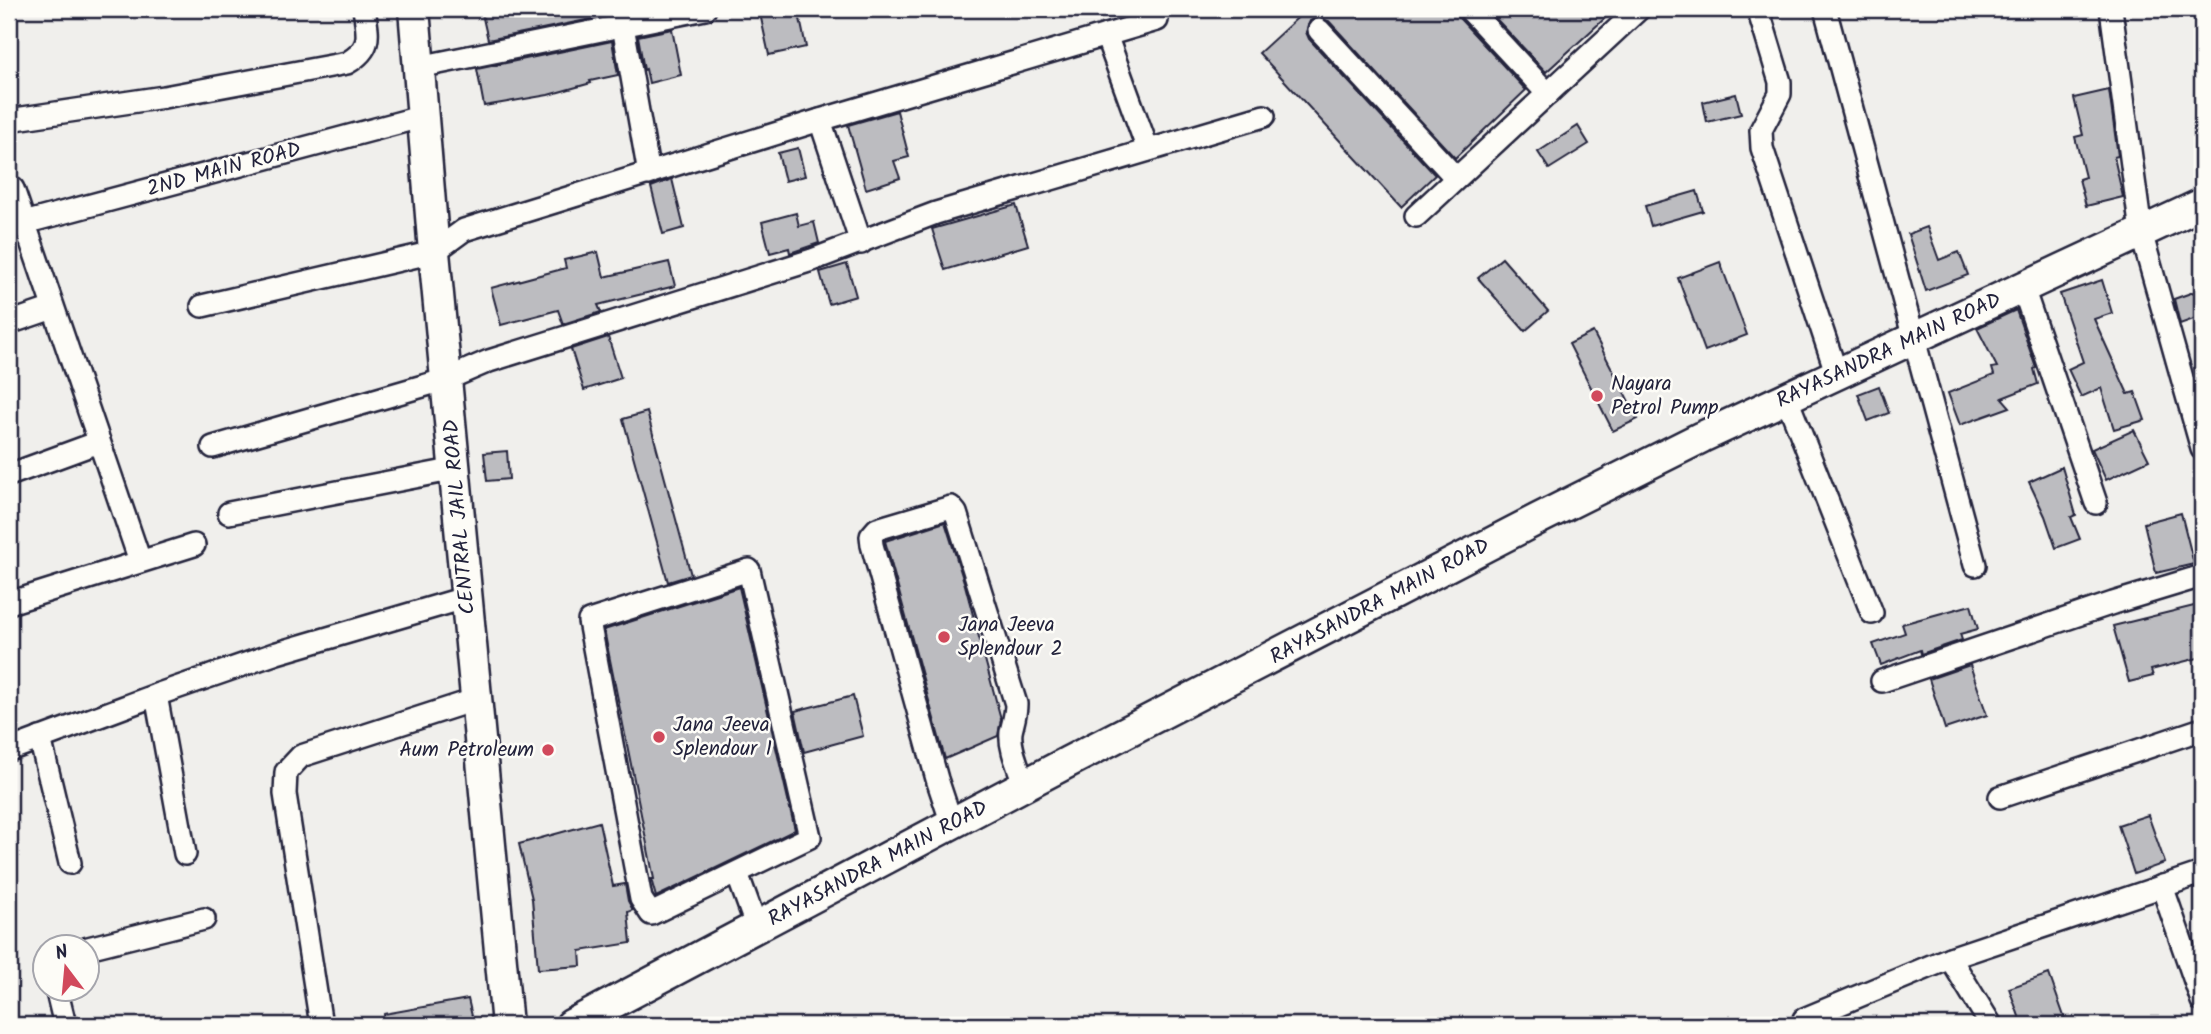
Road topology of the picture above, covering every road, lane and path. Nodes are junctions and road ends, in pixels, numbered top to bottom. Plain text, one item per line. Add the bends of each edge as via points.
1 (364, 9) edge
2 (414, 9) edge
3 (705, 9) edge
4 (1469, 9) edge
5 (1758, 9) edge
6 (1825, 9) edge
7 (2110, 9) edge
8 (1635, 10) edge
9 (1157, 20) dead end
10 (623, 26) junction
11 (1319, 30) dead end
12 (1106, 35) junction
13 (419, 67) junction
14 (1548, 94) junction
15 (424, 116) junction
16 (1264, 116) dead end
17 (9, 120) edge
18 (820, 120) junction
19 (1148, 150) junction
20 (649, 174) junction
21 (1456, 178) junction
22 (9, 190) edge
23 (2202, 204) edge
24 (1416, 216) dead end
25 (24, 223) junction
26 (2141, 232) junction
27 (861, 243) junction
28 (434, 252) junction
29 (2023, 288) junction
30 (202, 306) dead end
31 (53, 307) junction
32 (9, 323) edge
33 (1913, 341) junction
34 (1836, 375) junction
35 (447, 379) junction
36 (1787, 399) junction
37 (99, 442) junction
38 (213, 447) dead end
39 (2202, 449) edge
40 (456, 468) junction
41 (9, 475) edge
42 (2096, 503) dead end
43 (229, 513) dead end
44 (194, 545) dead end
45 (140, 561) junction
46 (1975, 565) dead end
47 (2202, 576) edge
48 (468, 597) junction
49 (9, 603) edge
50 (1872, 613) dead end
51 (1882, 681) dead end
52 (156, 695) junction
53 (477, 699) junction
54 (2202, 729) edge
55 (40, 738) junction
56 (9, 750) edge
57 (1025, 786) junction
58 (2000, 797) dead end
59 (952, 824) junction
60 (185, 854) dead end
61 (70, 863) dead end
62 (737, 873) junction
63 (2202, 873) edge
64 (2162, 886) junction
65 (204, 919) dead end
66 (757, 928) junction
67 (102, 944) edge
68 (1950, 958) junction
69 (2202, 1001) edge
70 (59, 1002) edge
71 (65, 1025) edge
72 (321, 1025) edge
73 (507, 1025) edge
74 (571, 1025) edge
75 (1806, 1025) edge
76 (1991, 1025) edge

1 - 17 street via 368,40 361,56 347,63
2 - 13 street, CENTRAL JAIL ROAD
3 - 10 street
4 - 14 street
5 - 34 street via 1780,82 1780,94 1761,130 1762,148
6 - 33 street
7 - 26 street
8 - 14 street
9 - 12 street
10 - 13 street
10 - 20 street
11 - 21 street
12 - 18 street
12 - 19 street
13 - 15 street, CENTRAL JAIL ROAD
14 - 21 street
15 - 25 street, 2ND MAIN ROAD
15 - 28 street, CENTRAL JAIL ROAD
16 - 19 street
18 - 20 street
18 - 27 street
19 - 27 street via 936,213
20 - 28 street via 464,230
21 - 24 street
22 - 25 street via 13,189
23 - 26 street, RAYASANDRA MAIN ROAD
25 - 31 street
26 - 29 street, RAYASANDRA MAIN ROAD
26 - 39 street
27 - 35 street via 489,360
28 - 30 street
28 - 35 street, CENTRAL JAIL ROAD
29 - 33 street, RAYASANDRA MAIN ROAD
29 - 42 street
31 - 32 street
31 - 37 street
33 - 34 street, RAYASANDRA MAIN ROAD
33 - 46 street
34 - 36 street, RAYASANDRA MAIN ROAD
35 - 38 street
35 - 40 street, CENTRAL JAIL ROAD
36 - 50 street
36 - 57 street, RAYASANDRA MAIN ROAD via 1538,519
37 - 41 street
37 - 45 street
40 - 43 street
40 - 48 street, CENTRAL JAIL ROAD
44 - 45 street
45 - 49 street
47 - 51 street
48 - 52 street via 319,639
48 - 53 street, CENTRAL JAIL ROAD
52 - 55 street
52 - 60 street
53 - 72 street via 301,756 286,772 285,794
53 - 73 street, CENTRAL JAIL ROAD
54 - 58 street
55 - 56 street
55 - 61 street
57 - 59 street, RAYASANDRA MAIN ROAD
57 - 59 street via 1012,745 1016,704 956,513 951,507 877,530 871,536 872,545
59 - 66 street, RAYASANDRA MAIN ROAD
62 - 62 street via 810,837 749,570 589,621 645,906 651,914
62 - 66 street
63 - 64 street
64 - 68 street
64 - 69 street
65 - 67 street
66 - 74 street, RAYASANDRA MAIN ROAD
68 - 75 street via 1804,1019
68 - 76 street
70 - 71 street

